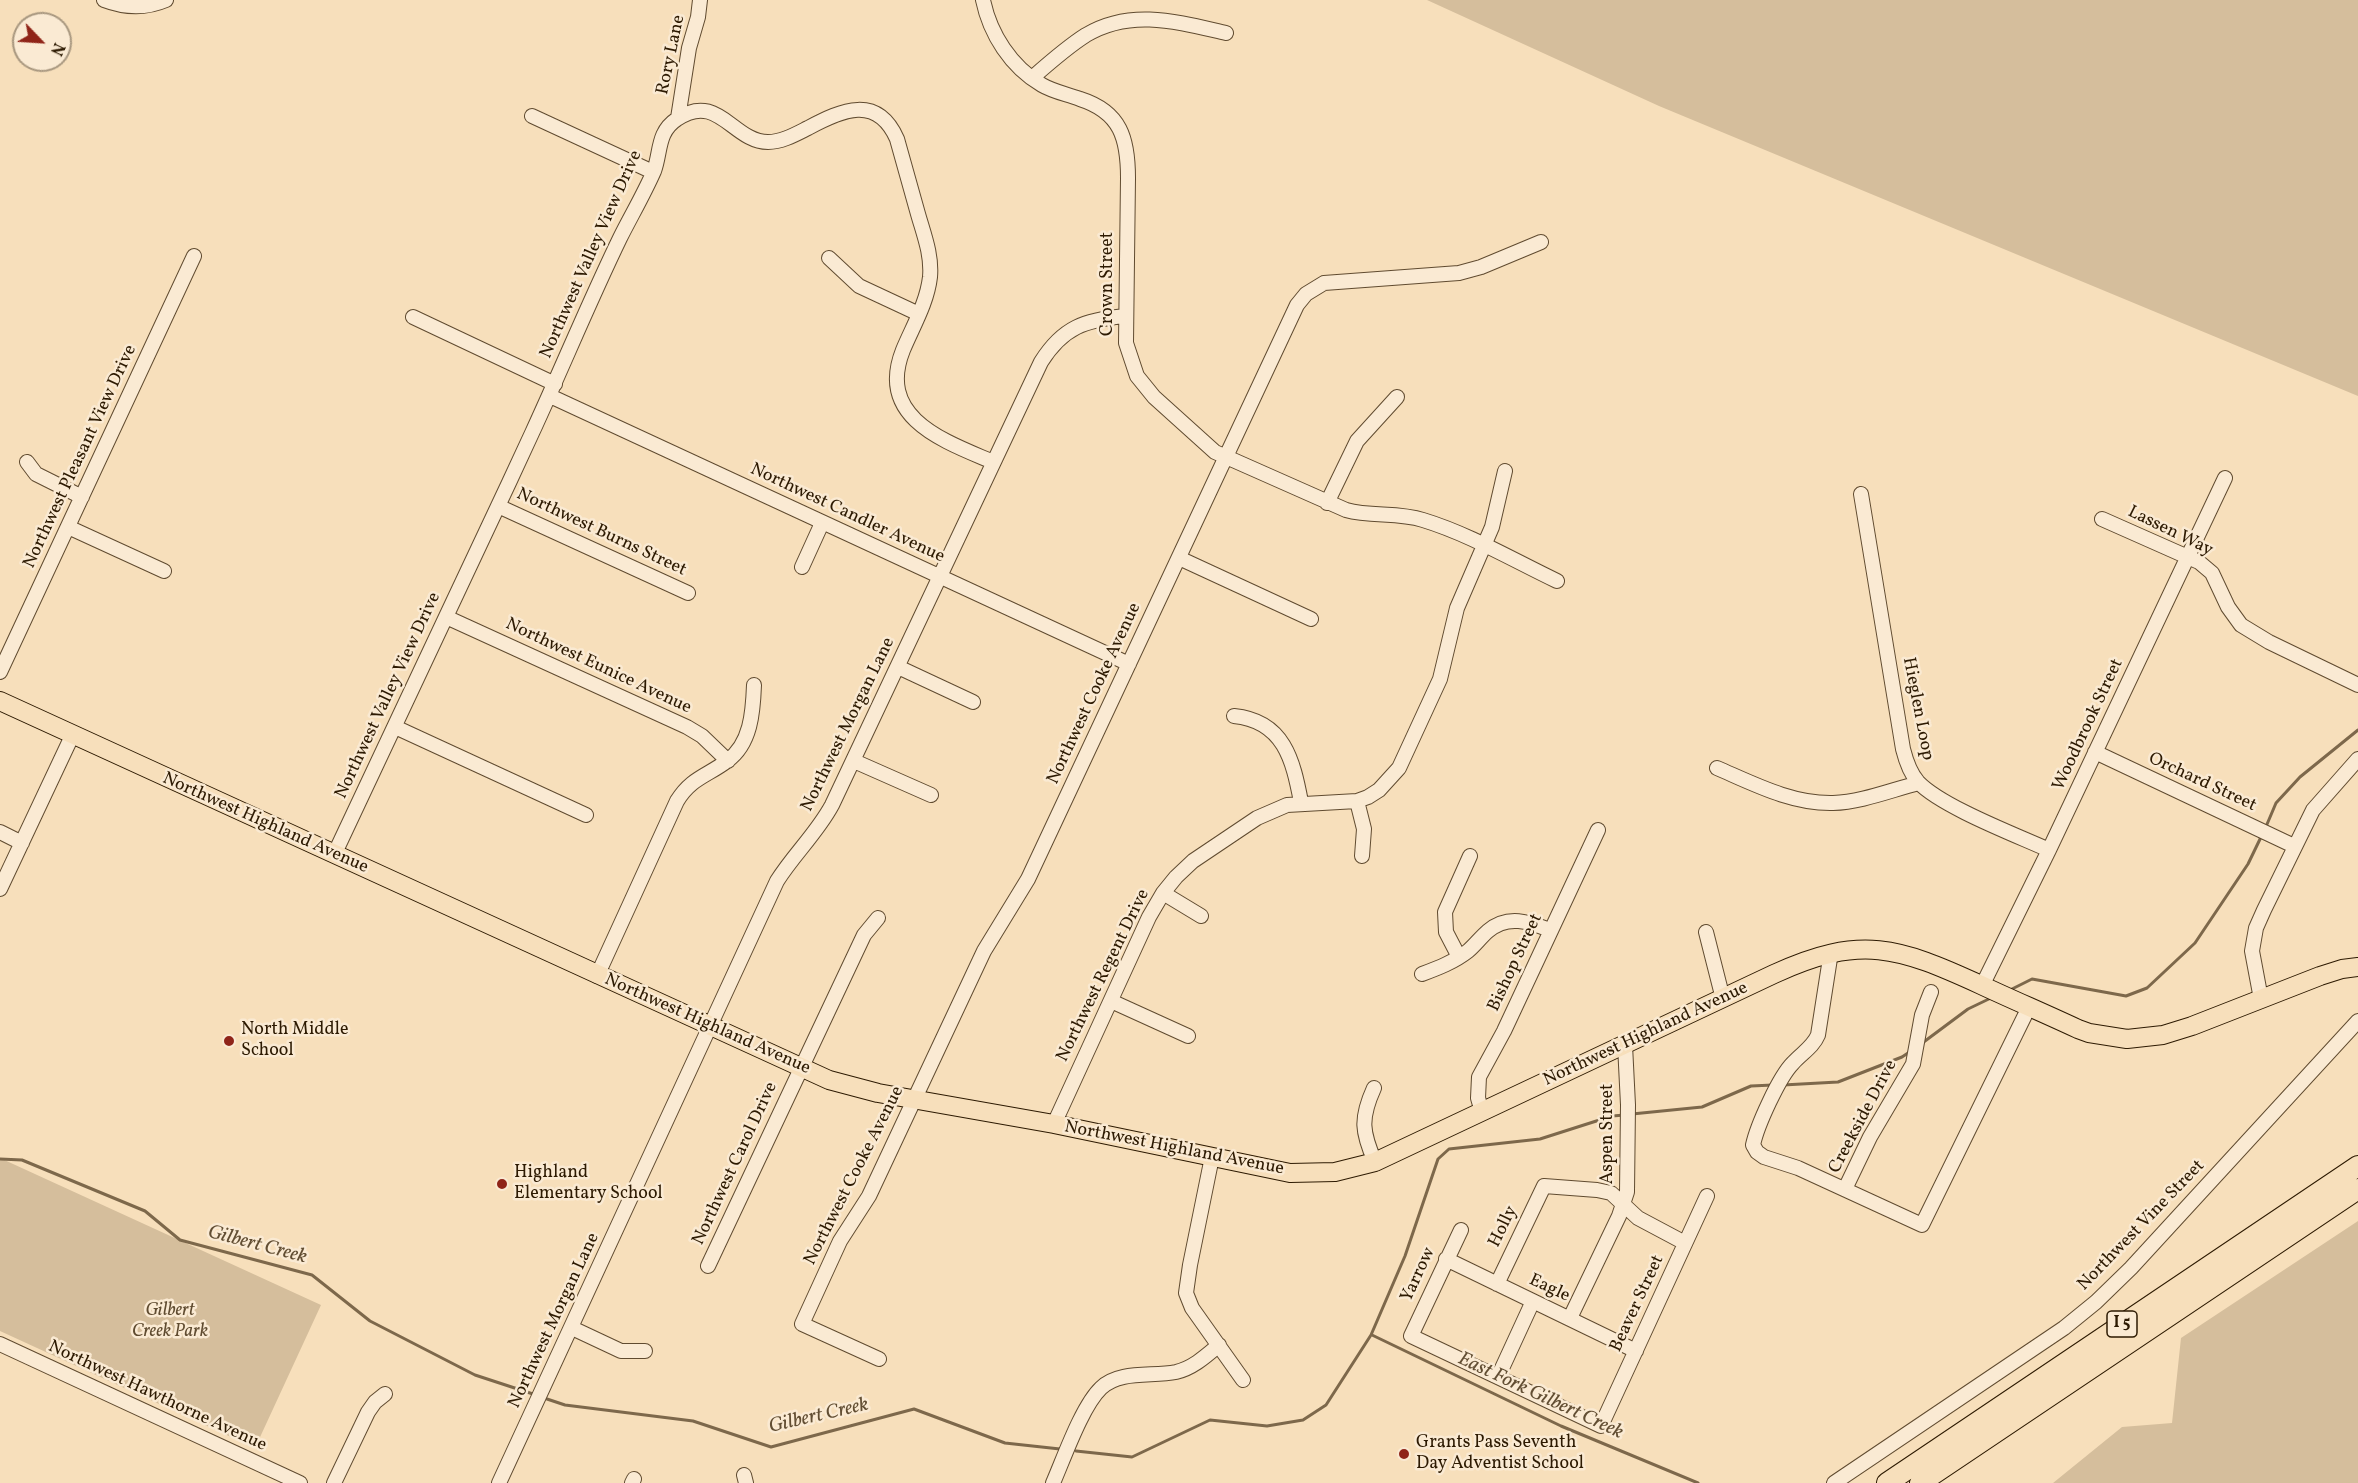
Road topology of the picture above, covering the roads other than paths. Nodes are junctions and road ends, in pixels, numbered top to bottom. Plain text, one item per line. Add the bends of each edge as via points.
1 (104, 0) edge
2 (166, 0) edge
3 (700, 0) edge
4 (983, 0) edge
5 (1226, 33) dead end
6 (1032, 78) junction
7 (532, 116) dead end
8 (678, 118) junction
9 (653, 172) junction
10 (1541, 242) dead end
11 (194, 256) dead end
12 (829, 258) dead end
13 (919, 314) junction
14 (413, 316) dead end
15 (1125, 316) junction
16 (552, 390) junction
17 (1397, 397) dead end
18 (1225, 457) junction
19 (27, 462) dead end
20 (993, 462) junction
21 (1505, 471) dead end
22 (2225, 478) dead end
23 (1861, 494) dead end
24 (82, 497) junction
25 (1327, 503) junction
26 (498, 506) junction
27 (2102, 519) dead end
28 (822, 523) junction
29 (68, 526) junction
30 (1484, 546) junction
31 (2189, 557) junction
32 (1179, 558) junction
33 (802, 567) dead end
34 (164, 570) dead end
35 (939, 576) junction
36 (1557, 581) dead end
37 (688, 593) dead end
38 (446, 617) junction
39 (1311, 619) dead end
40 (1129, 664) junction
41 (898, 667) junction
42 (0, 672) edge
43 (754, 685) dead end
44 (2358, 685) edge
45 (0, 701) edge
46 (973, 702) dead end
47 (1233, 716) dead end
48 (395, 727) junction
49 (72, 736) junction
50 (2095, 752) junction
51 (2358, 759) edge
52 (728, 761) junction
53 (854, 761) junction
54 (1717, 768) dead end
55 (1919, 783) junction
56 (931, 795) dead end
57 (1357, 801) junction
58 (1301, 802) junction
59 (586, 815) dead end
60 (1598, 830) dead end
61 (0, 832) edge
62 (22, 843) junction
63 (2294, 846) junction
64 (2049, 850) junction
65 (334, 855) junction
66 (1362, 856) dead end
67 (1470, 856) dead end
68 (0, 889) edge
69 (1163, 893) junction
70 (1201, 916) dead end
71 (878, 918) dead end
72 (1550, 930) junction
73 (1706, 932) dead end
74 (1831, 952) junction
75 (1459, 957) junction
76 (2358, 967) edge
77 (1422, 975) dead end
78 (597, 976) junction
79 (1982, 986) junction
80 (1931, 992) dead end
81 (1723, 999) junction
82 (2260, 999) junction
83 (1111, 1001) junction
84 (2029, 1007) junction
85 (2358, 1021) edge
86 (711, 1027) junction
87 (1188, 1036) dead end
88 (1625, 1045) junction
89 (802, 1068) junction
90 (1374, 1088) dead end
91 (915, 1099) junction
92 (1482, 1112) junction
93 (1054, 1124) junction
94 (1212, 1157) junction
95 (1375, 1162) junction
96 (2358, 1166) edge
97 (1845, 1189) junction
98 (2358, 1189) edge
99 (1707, 1196) dead end
100 (1623, 1204) junction
101 (1461, 1230) dead end
102 (1685, 1243) junction
103 (1446, 1259) junction
104 (708, 1266) dead end
105 (1497, 1284) junction
106 (1533, 1301) junction
107 (1570, 1318) junction
108 (572, 1328) junction
109 (0, 1345) edge
110 (1220, 1345) junction
111 (645, 1351) dead end
112 (1636, 1351) junction
113 (879, 1359) dead end
114 (1498, 1377) junction
115 (1243, 1380) dead end
116 (385, 1394) dead end
117 (300, 1483) edge
118 (334, 1483) edge
119 (500, 1483) edge
120 (1053, 1483) edge
121 (1834, 1483) edge
122 (1887, 1483) edge
123 (1920, 1483) edge

1 - 2 street via 135,7
3 - 8 street, Rory Lane
4 - 6 street, Crown Street via 998,40
5 - 6 street via 1155,19 1115,22 1086,35
6 - 15 street, Crown Street via 1103,109 1123,135 1128,154
7 - 9 street
8 - 9 street, Northwest Valley View Drive via 662,137
8 - 13 street via 695,112 714,113 747,136 771,142 838,112 863,110 883,118 897,139 930,259 927,294
9 - 16 street, Northwest Valley View Drive via 592,296
10 - 18 street, Northwest Cooke Avenue via 1460,273 1336,281 1314,288 1297,305
11 - 24 street, Northwest Pleasant View Drive
12 - 13 street via 859,286
13 - 20 street via 898,369 897,382 906,409 927,431
14 - 16 street, Northwest Candler Avenue
15 - 18 street, Crown Street via 1126,343 1137,376 1154,397
15 - 20 street, Northwest Morgan Lane via 1083,323 1057,340 1041,362
16 - 26 street, Northwest Valley View Drive
16 - 28 street, Northwest Candler Avenue
17 - 25 street via 1357,441
18 - 25 street, Crown Street
18 - 32 street, Northwest Cooke Avenue
19 - 24 street via 36,474
20 - 35 street, Northwest Morgan Lane
21 - 30 street
22 - 31 street, Woodbrook Street
23 - 55 street, Hieglen Loop via 1903,749
24 - 29 street, Northwest Pleasant View Drive
25 - 30 street, Crown Street via 1360,514 1423,520
26 - 37 street, Northwest Burns Street
26 - 38 street, Northwest Valley View Drive
27 - 31 street, Lassen Way
28 - 33 street
28 - 35 street, Northwest Candler Avenue
29 - 34 street
29 - 42 street, Northwest Pleasant View Drive
30 - 36 street, Crown Street
30 - 57 street via 1457,608 1440,679 1409,749 1389,780
31 - 44 street, Lassen Way via 2212,573 2241,625
31 - 50 street, Woodbrook Street
32 - 39 street
32 - 40 street, Northwest Cooke Avenue
35 - 40 street, Northwest Candler Avenue
35 - 41 street, Northwest Morgan Lane
38 - 48 street, Northwest Valley View Drive
38 - 52 street, Northwest Eunice Avenue via 687,727 702,735
40 - 91 street, Northwest Cooke Avenue via 1028,879 984,951
41 - 46 street
41 - 53 street, Northwest Morgan Lane
43 - 52 street via 750,728
45 - 49 main road, Northwest Highland Avenue
47 - 58 street via 1264,725 1282,743 1293,764
48 - 59 street
48 - 65 street, Northwest Valley View Drive
49 - 62 street
49 - 65 main road, Northwest Highland Avenue
50 - 63 street, Orchard Street
50 - 64 street, Woodbrook Street
51 - 63 street via 2313,810
52 - 78 street via 696,779 677,801
53 - 56 street
53 - 86 street, Northwest Morgan Lane via 826,816 777,881
54 - 55 street via 1774,793 1816,802 1849,801
55 - 64 street, Hieglen Loop via 1955,806
57 - 58 street, Northwest Regent Drive
57 - 66 street via 1365,829
58 - 69 street, Northwest Regent Drive via 1271,810 1231,835 1193,861
60 - 72 street, Bishop Street
61 - 62 street
62 - 68 street
63 - 82 street via 2253,940
64 - 79 street, Woodbrook Street
65 - 78 main road, Northwest Highland Avenue
67 - 75 street via 1445,912 1446,932
69 - 70 street
69 - 83 street, Northwest Regent Drive
71 - 89 street, Northwest Carol Drive via 864,935
72 - 75 street via 1525,920 1506,921 1489,930
72 - 92 street, Bishop Street via 1479,1077
73 - 81 street
74 - 79 main road, Northwest Highland Avenue via 1895,951
74 - 81 main road, Northwest Highland Avenue
74 - 97 street via 1818,1035 1786,1072 1754,1145 1764,1157
75 - 77 street
76 - 82 main road, Northwest Highland Avenue via 2320,976
78 - 86 main road, Northwest Highland Avenue
79 - 84 main road, Northwest Highland Avenue
80 - 97 street, Creekside Drive via 1922,1015 1913,1064
81 - 88 main road, Northwest Highland Avenue
82 - 84 main road, Northwest Highland Avenue via 2175,1032 2127,1039 2089,1033
83 - 87 street
83 - 93 street, Northwest Regent Drive
84 - 97 street via 1922,1225
85 - 121 street, Northwest Vine Street via 2096,1302 2064,1328
86 - 89 main road, Northwest Highland Avenue
86 - 108 street, Northwest Morgan Lane
88 - 92 main road, Northwest Highland Avenue
88 - 100 street, Aspen Street via 1628,1192
89 - 91 main road, Northwest Highland Avenue via 851,1087
89 - 104 street, Northwest Carol Drive
90 - 95 street via 1363,1123
91 - 93 main road, Northwest Highland Avenue
91 - 113 street, Northwest Cooke Avenue via 869,1196 840,1241 802,1324
92 - 95 main road, Northwest Highland Avenue
93 - 94 main road, Northwest Highland Avenue
94 - 95 main road, Northwest Highland Avenue via 1312,1174
94 - 110 street via 1186,1293
96 - 122 highway, I 5
98 - 123 highway, I 5
99 - 102 street, Beaver Street
100 - 102 street via 1638,1218
100 - 105 street, Holly via 1606,1192 1544,1186
100 - 107 street, Aspen Street
101 - 103 street, Yarrow
102 - 112 street, Beaver Street
103 - 105 street, Eagle
103 - 114 street, Yarrow via 1411,1336
105 - 106 street, Eagle
106 - 107 street, Eagle
106 - 114 street
107 - 112 street, Eagle
108 - 111 street via 621,1351
108 - 119 street, Northwest Morgan Lane
109 - 117 street, Northwest Hawthorne Avenue
110 - 115 street
110 - 120 street via 1186,1368 1122,1377 1101,1388
112 - 114 street, Beaver Street via 1601,1426
116 - 118 street via 368,1412

